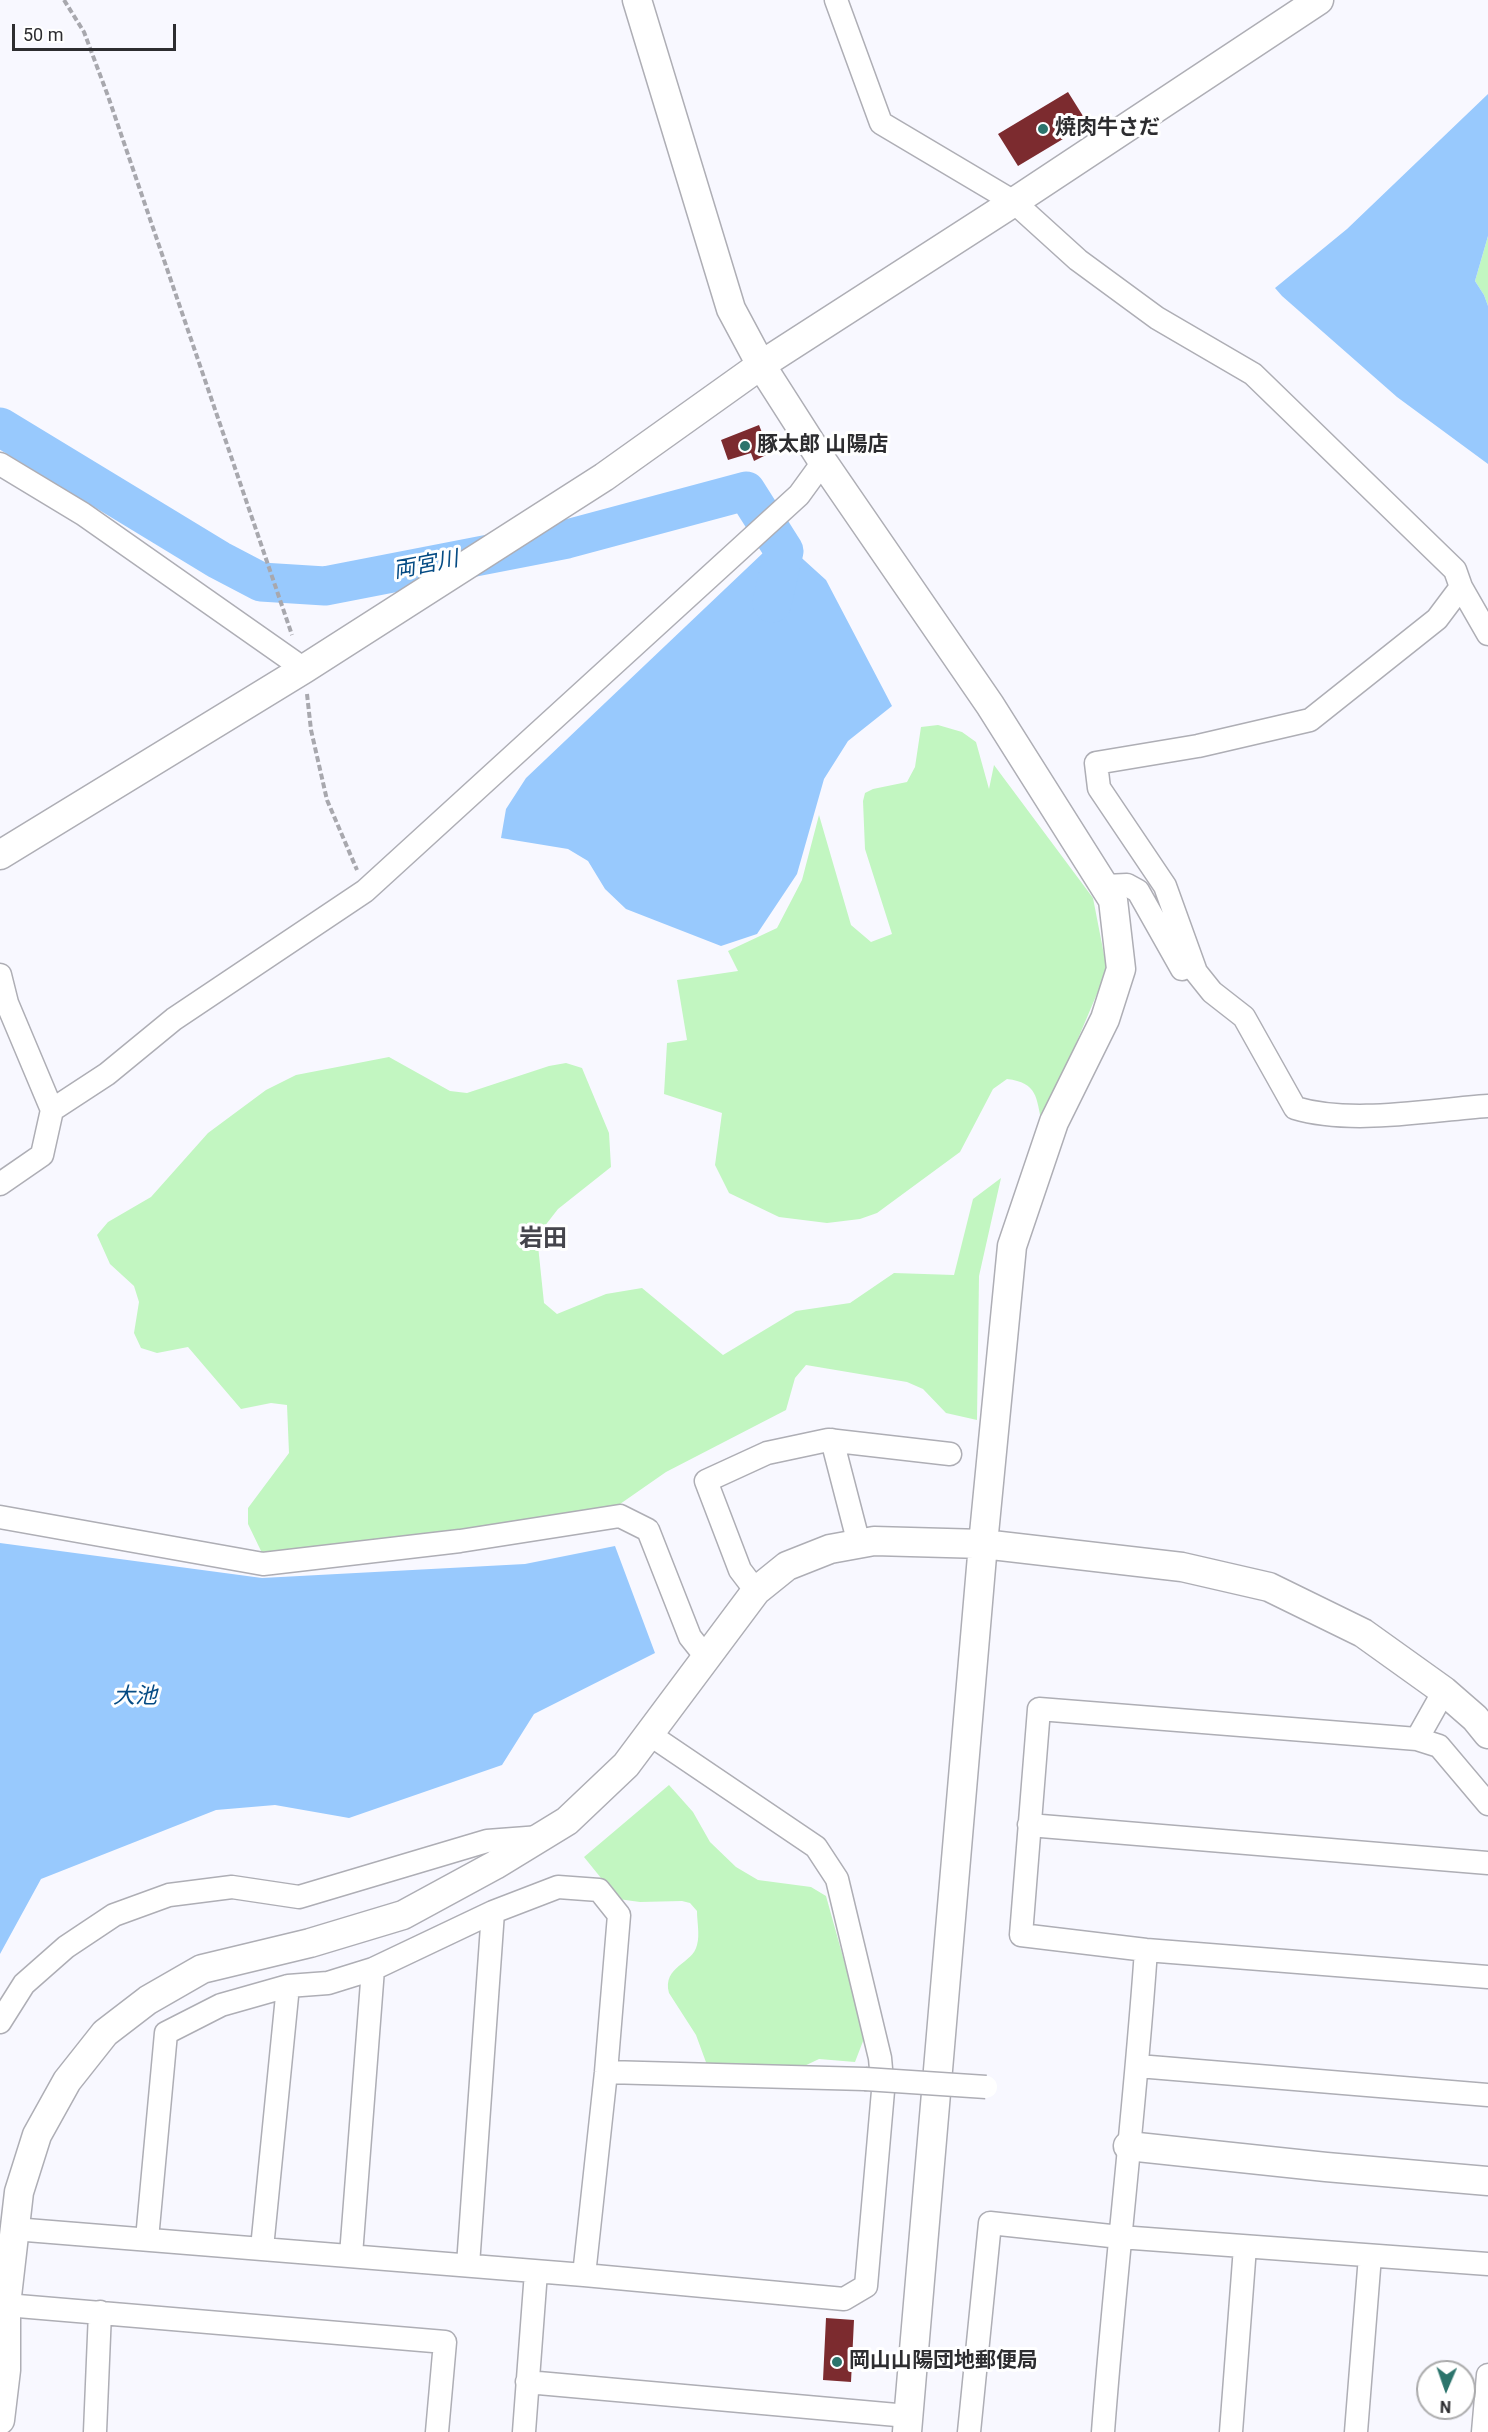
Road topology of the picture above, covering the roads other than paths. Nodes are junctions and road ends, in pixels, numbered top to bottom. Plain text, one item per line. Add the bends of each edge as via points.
1 (638, 0) edge
2 (836, 0) edge
3 (1319, 0) edge
4 (1014, 202) junction
5 (761, 365) junction
6 (824, 462) junction
7 (0, 464) edge
8 (1461, 587) junction
9 (1488, 634) edge
10 (304, 669) junction
11 (0, 855) edge
12 (1105, 886) junction
13 (0, 975) edge
14 (1203, 981) junction
15 (1488, 1106) edge
16 (52, 1110) junction
17 (0, 1184) edge
18 (832, 1440) junction
19 (951, 1454) dead end
20 (0, 1517) edge
21 (859, 1544) junction
22 (983, 1544) junction
23 (756, 1591) junction
24 (706, 1657) junction
25 (1444, 1691) junction
26 (1487, 1731) edge
27 (649, 1734) junction
28 (1417, 1738) junction
29 (1488, 1804) edge
30 (1029, 1825) junction
31 (542, 1836) junction
32 (1488, 1863) edge
33 (493, 1912) junction
34 (1146, 1950) junction
35 (373, 1969) junction
36 (1488, 1977) edge
37 (288, 1986) junction
38 (0, 2022) edge
39 (1138, 2066) junction
40 (606, 2072) junction
41 (986, 2087) dead end
42 (1488, 2095) edge
43 (1128, 2146) junction
44 (1488, 2181) edge
45 (14, 2229) junction
46 (1120, 2237) junction
47 (147, 2239) junction
48 (1245, 2247) junction
49 (262, 2248) junction
50 (351, 2255) junction
51 (1370, 2256) junction
52 (1488, 2264) edge
53 (468, 2265) junction
54 (536, 2272) junction
55 (584, 2275) junction
56 (6, 2305) junction
57 (100, 2312) junction
58 (1488, 2375) edge
59 (528, 2382) junction
60 (0, 2420) edge
61 (907, 2424) edge
62 (99, 2432) edge
63 (437, 2432) edge
64 (524, 2432) edge
65 (969, 2432) edge
66 (1103, 2432) edge
67 (1231, 2432) edge
68 (1356, 2432) edge
69 (1483, 2432) edge

1 - 5 street via 731,309
2 - 4 street via 881,123
3 - 4 street
4 - 5 street
4 - 8 street via 1078,260 1157,318 1253,374 1455,570
5 - 6 street
5 - 10 street via 604,477
6 - 12 street via 990,705
6 - 16 street via 800,495 365,891 174,1019 107,1074
7 - 10 street via 83,514
8 - 9 street
8 - 14 street via 1437,619 1310,720 1198,746 1096,763 1099,788 1165,886 1196,972
10 - 11 street
12 - 14 street via 1128,885 1138,891 1186,977
12 - 22 street via 1113,900 1121,969 1105,1019 1054,1122 1012,1246
13 - 16 street via 7,1003
14 - 15 street via 1244,1017 1295,1107 1311,1112 1369,1115
16 - 17 street via 42,1155
18 - 19 street
18 - 21 street
18 - 23 street via 767,1453 706,1482 740,1570
20 - 24 street via 263,1564 460,1541 620,1516 648,1530 690,1637
21 - 22 street
21 - 23 street via 830,1549 787,1566
22 - 25 street via 1182,1567 1269,1587 1363,1633
22 - 61 street
23 - 24 street
24 - 27 street
25 - 26 street
25 - 28 street
27 - 31 street via 626,1765 567,1821
27 - 55 street via 816,1848 837,1879 880,2058 883,2091 866,2286 844,2300
28 - 29 street via 1439,1746
28 - 30 street via 1039,1709
30 - 32 street
30 - 34 street via 1021,1935
31 - 38 street via 488,1841 299,1898 232,1887 169,1895 114,1916 66,1947 24,1984
31 - 45 street via 403,1915 310,1943 201,1969 148,2000 105,2033 67,2081 37,2135 19,2192
33 - 35 street
33 - 40 street via 558,1887 599,1890 619,1915
33 - 53 street
34 - 36 street
34 - 39 street
35 - 37 street via 328,1983
35 - 50 street
37 - 47 street via 221,2005 166,2033
37 - 49 street
39 - 42 street
39 - 43 street
40 - 41 street, bridge via 865,2079
40 - 55 street
43 - 44 street
43 - 46 street
45 - 47 street
45 - 56 street
46 - 48 street
46 - 65 street via 990,2223
46 - 66 street
47 - 49 street
48 - 51 street
48 - 67 street
49 - 50 street
50 - 53 street
51 - 52 street
51 - 68 street
53 - 54 street
54 - 55 street
54 - 59 street
56 - 57 street
56 - 60 street via 6,2370
57 - 62 street
57 - 63 street via 445,2342
58 - 69 street
59 - 61 street
59 - 64 street

